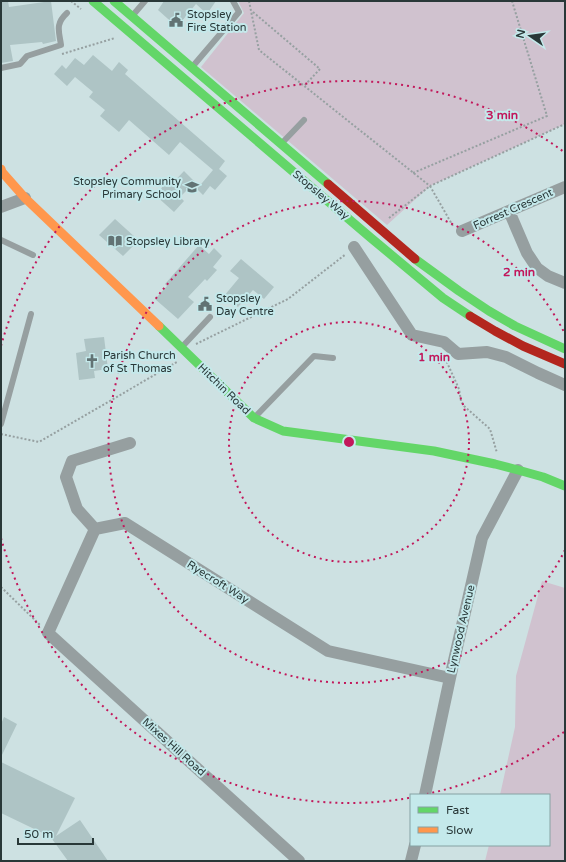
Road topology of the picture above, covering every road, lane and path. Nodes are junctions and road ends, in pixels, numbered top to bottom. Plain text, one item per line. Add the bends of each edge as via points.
1 (93, 1) edge
2 (114, 1) edge
3 (145, 1) edge
4 (233, 1) edge
5 (249, 1) edge
6 (512, 1) edge
7 (252, 11) junction
8 (67, 13) dead end
9 (132, 16) junction
10 (123, 27) junction
11 (192, 67) junction
12 (1, 68) edge
13 (304, 86) junction
14 (304, 120) dead end
15 (565, 124) edge
16 (281, 144) junction
17 (1, 171) edge
18 (413, 173) junction
19 (430, 186) junction
20 (565, 186) edge
21 (26, 198) junction
22 (1, 207) edge
23 (510, 211) junction
24 (386, 221) dead end
25 (462, 231) joint
26 (1, 240) edge
27 (354, 247) joint
28 (33, 255) dead end
29 (565, 283) edge
30 (31, 314) dead end
31 (210, 317) dead end
32 (444, 342) junction
33 (192, 346) dead end
34 (181, 348) junction
35 (565, 349) edge
36 (188, 355) junction
37 (333, 358) dead end
38 (565, 364) edge
39 (565, 385) edge
40 (2, 411) edge
41 (254, 418) junction
42 (1, 424) edge
43 (1, 434) edge
44 (130, 444) dead end
45 (495, 464) junction
46 (518, 470) junction
47 (565, 486) edge
48 (95, 530) junction
49 (1, 587) edge
50 (48, 633) junction
51 (450, 678) junction
52 (425, 794) edge
53 (414, 846) edge
54 (299, 861) edge
55 (411, 861) edge

1 - 10 main road, Stopsley Way
2 - 9 main road, Stopsley Way
3 - 9 lane
4 - 11 lane via 239,12
5 - 7 path
6 - 18 path via 547,116
7 - 13 path via 259,50
7 - 13 path via 320,69
8 - 12 lane via 61,18 59,25 61,45 27,56 20,64
9 - 10 lane
9 - 11 main road, Stopsley Way
10 - 38 main road, Stopsley Way via 443,298 495,331
11 - 16 main road, Stopsley Way
13 - 18 path
14 - 16 lane
15 - 19 path
16 - 35 main road, Stopsley Way via 454,288 499,317
17 - 21 main road, Hitchin Road
18 - 19 path
19 - 24 path
19 - 25 path via 455,229 460,228
20 - 23 street, Forrest Crescent
21 - 22 street
21 - 34 main road, Hitchin Road
23 - 25 street, Forrest Crescent
23 - 29 street via 527,253 537,268
26 - 28 lane
27 - 32 street via 412,335
27 - 33 path via 288,299
30 - 40 lane
31 - 34 lane
32 - 39 street via 458,354 487,352 506,357
32 - 45 path via 446,359 459,389 461,401 490,430 498,454
34 - 36 main road, Hitchin Road
36 - 41 main road, Hitchin Road
36 - 43 path via 39,442
37 - 41 lane via 314,356
40 - 42 lane
41 - 45 main road, Hitchin Road via 283,431 434,451
44 - 48 street via 72,461 66,477 77,509
45 - 46 main road, Hitchin Road
46 - 47 main road, Hitchin Road
46 - 51 street, Lynwood Avenue via 482,538
48 - 50 street
48 - 51 street, Ryecroft Way via 125,523 328,651
49 - 50 path
50 - 54 street, Mixes Hill Road
51 - 52 street, Lynwood Avenue
53 - 55 street

